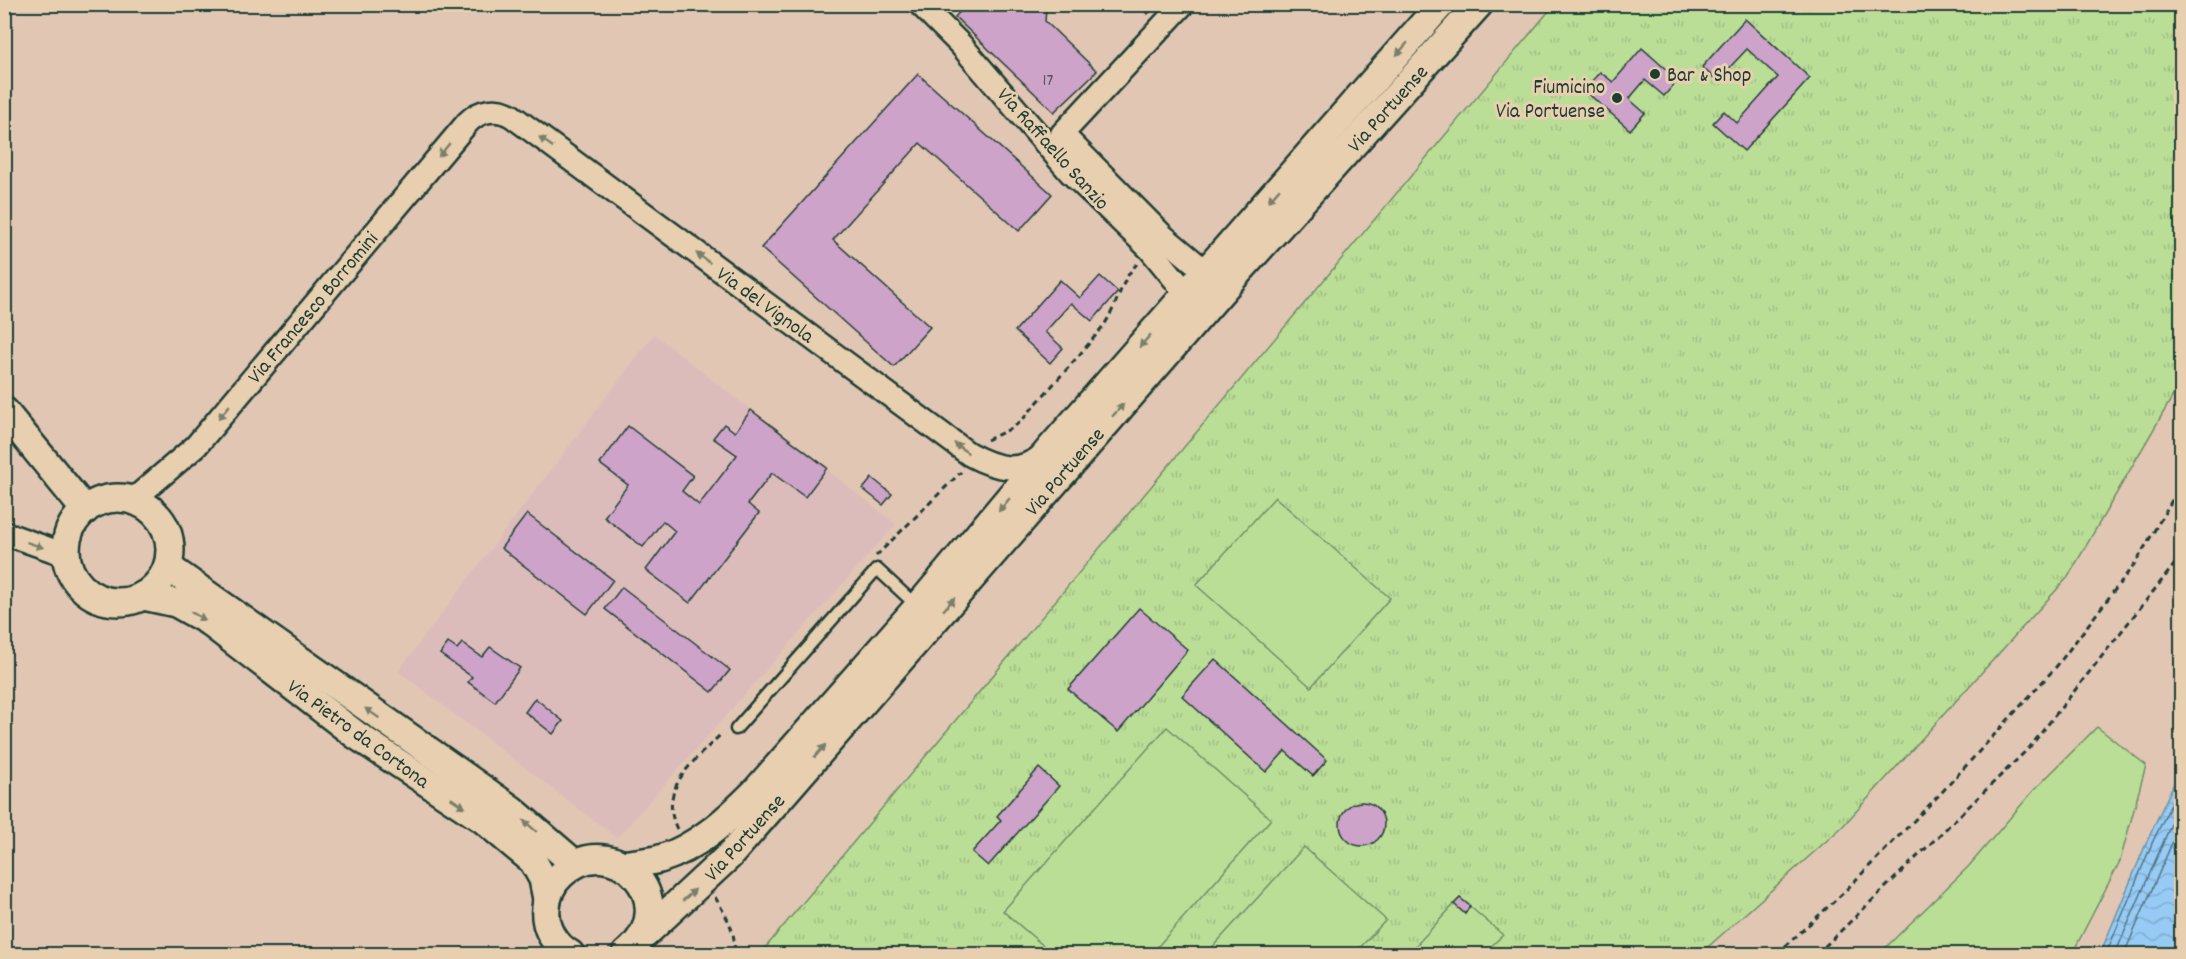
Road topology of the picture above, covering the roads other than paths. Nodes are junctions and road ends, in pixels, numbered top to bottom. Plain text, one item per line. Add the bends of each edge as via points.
1 (920, 4) edge
2 (1184, 4) edge
3 (1441, 4) edge
4 (1479, 4) edge
5 (487, 111) joint
6 (1206, 272) junction
7 (1186, 293) junction
8 (4, 411) edge
9 (1051, 448) junction
10 (133, 501) junction
11 (85, 510) junction
12 (4, 533) edge
13 (66, 555) junction
14 (168, 567) junction
15 (144, 596) junction
16 (918, 607) junction
17 (736, 729) dead end
18 (575, 864) junction
19 (623, 865) junction
20 (547, 899) junction
21 (645, 934) junction
22 (564, 952) edge
23 (626, 954) edge

1 - 7 street, Via Raffaello Sanzio via 961,45 1070,172 1150,249
2 - 6 street via 1062,134 1162,236
3 -> 6 street, Via Portuense
21 -> 4 street, Via Portuense via 730,855 1217,296
9 -> 5 street, Via del Vignola via 1033,463 1010,468 969,454 512,116
5 -> 10 street, Via Francesco Borromini via 468,122 196,446
6 - 7 street, Via Portuense
7 -> 9 street, Via Portuense
8 - 11 street
9 -> 16 street, Via Portuense
10 - 11 street via 108,499
10 - 14 street via 160,520 169,543
11 - 13 street via 68,536
12 -> 13 street
13 - 15 street via 79,585 93,596 109,602 127,602
14 - 15 street via 162,579
18 -> 14 street, Via Pietro da Cortona via 511,810
15 -> 20 street, Via Pietro da Cortona via 176,603 208,621 356,735 484,820 533,861 543,879
16 - 17 lane via 877,569
16 - 19 street, Via Portuense via 730,817 703,837 662,858
18 - 19 street, Via Portuense via 600,859
18 - 20 street via 556,879
19 - 21 street via 641,881 648,896 650,916
20 - 22 street, Via Pietro da Cortona via 547,921
21 - 23 street, Via Portuense

